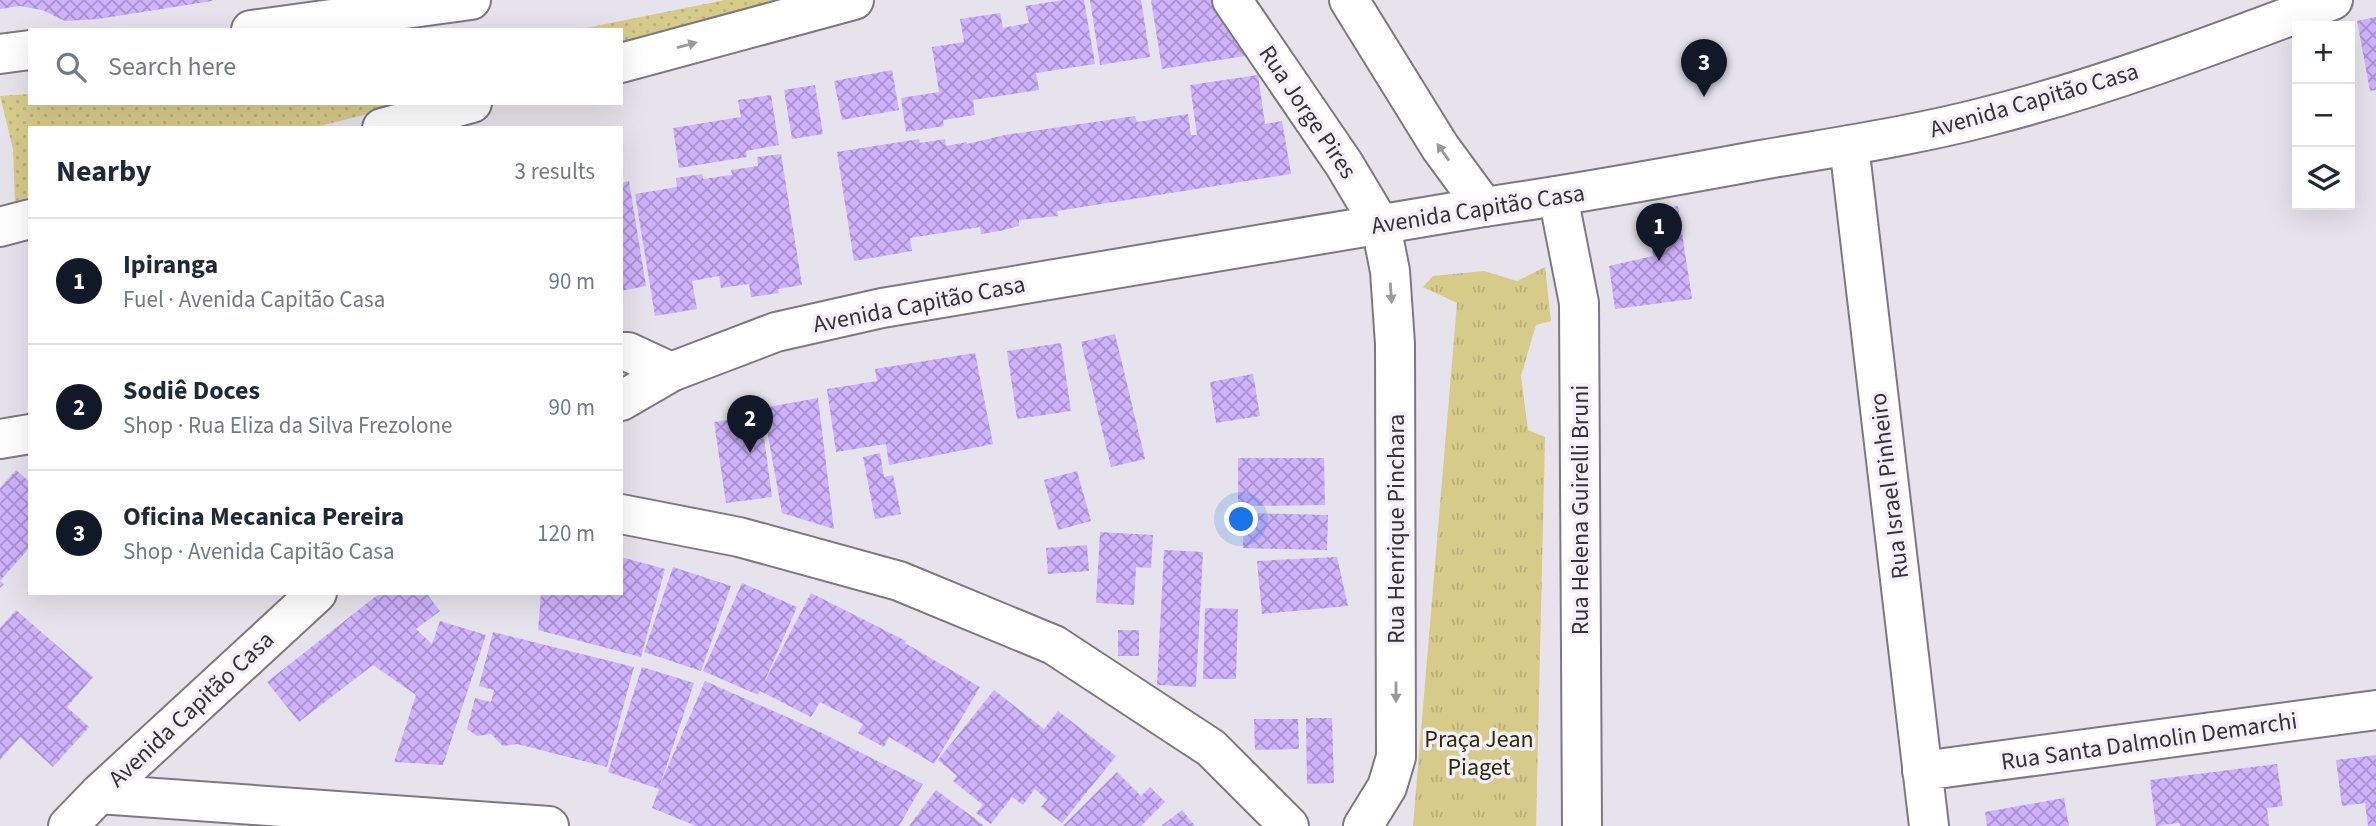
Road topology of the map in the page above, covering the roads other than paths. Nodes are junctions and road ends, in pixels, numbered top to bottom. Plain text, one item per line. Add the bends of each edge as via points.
1 (471, 0) edge
2 (854, 0) edge
3 (1232, 0) edge
4 (1349, 0) edge
5 (2333, 0) edge
6 (266, 28) edge
7 (28, 50) edge
8 (0, 54) edge
9 (623, 62) edge
10 (465, 105) edge
11 (389, 126) edge
12 (1849, 145) junction
13 (1558, 196) junction
14 (1484, 206) junction
15 (28, 220) edge
16 (1381, 226) junction
17 (0, 227) edge
18 (623, 352) edge
19 (671, 372) junction
20 (623, 400) edge
21 (28, 434) edge
22 (0, 439) edge
23 (623, 514) edge
24 (315, 595) edge
25 (2376, 710) edge
26 (1922, 771) junction
27 (99, 793) junction
28 (538, 825) edge
29 (68, 826) edge
30 (1289, 826) edge
31 (1363, 826) edge
32 (1582, 826) edge
33 (1929, 826) edge

1 - 6 street
9 -> 2 street
3 - 16 street, Rua Jorge Pires
14 -> 4 street via 1440,147
5 - 12 street, Avenida Capitão Casa via 2073,92 1952,125
7 - 8 street
10 - 11 street
12 - 13 street, Avenida Capitão Casa
12 - 26 street, Rua Israel Pinheiro
13 - 14 street, Avenida Capitão Casa
13 - 32 street, Rua Helena Guirelli Bruni via 1578,303
14 - 16 street, Avenida Capitão Casa
15 - 17 street
16 - 19 street, Avenida Capitão Casa via 883,308 776,332
16 -> 31 street, Rua Henrique Pinchara via 1390,271 1395,344 1396,757 1387,787
18 - 19 street
19 - 20 street, Avenida Capitão Casa
21 - 22 street
23 - 30 street via 739,537 899,581 1054,645 1211,748
24 - 27 street, Avenida Capitão Casa
25 - 26 street, Rua Santa Dalmolin Demarchi
26 - 33 street, Rua Israel Pinheiro
27 - 28 street
27 - 29 street, Avenida Capitão Casa

